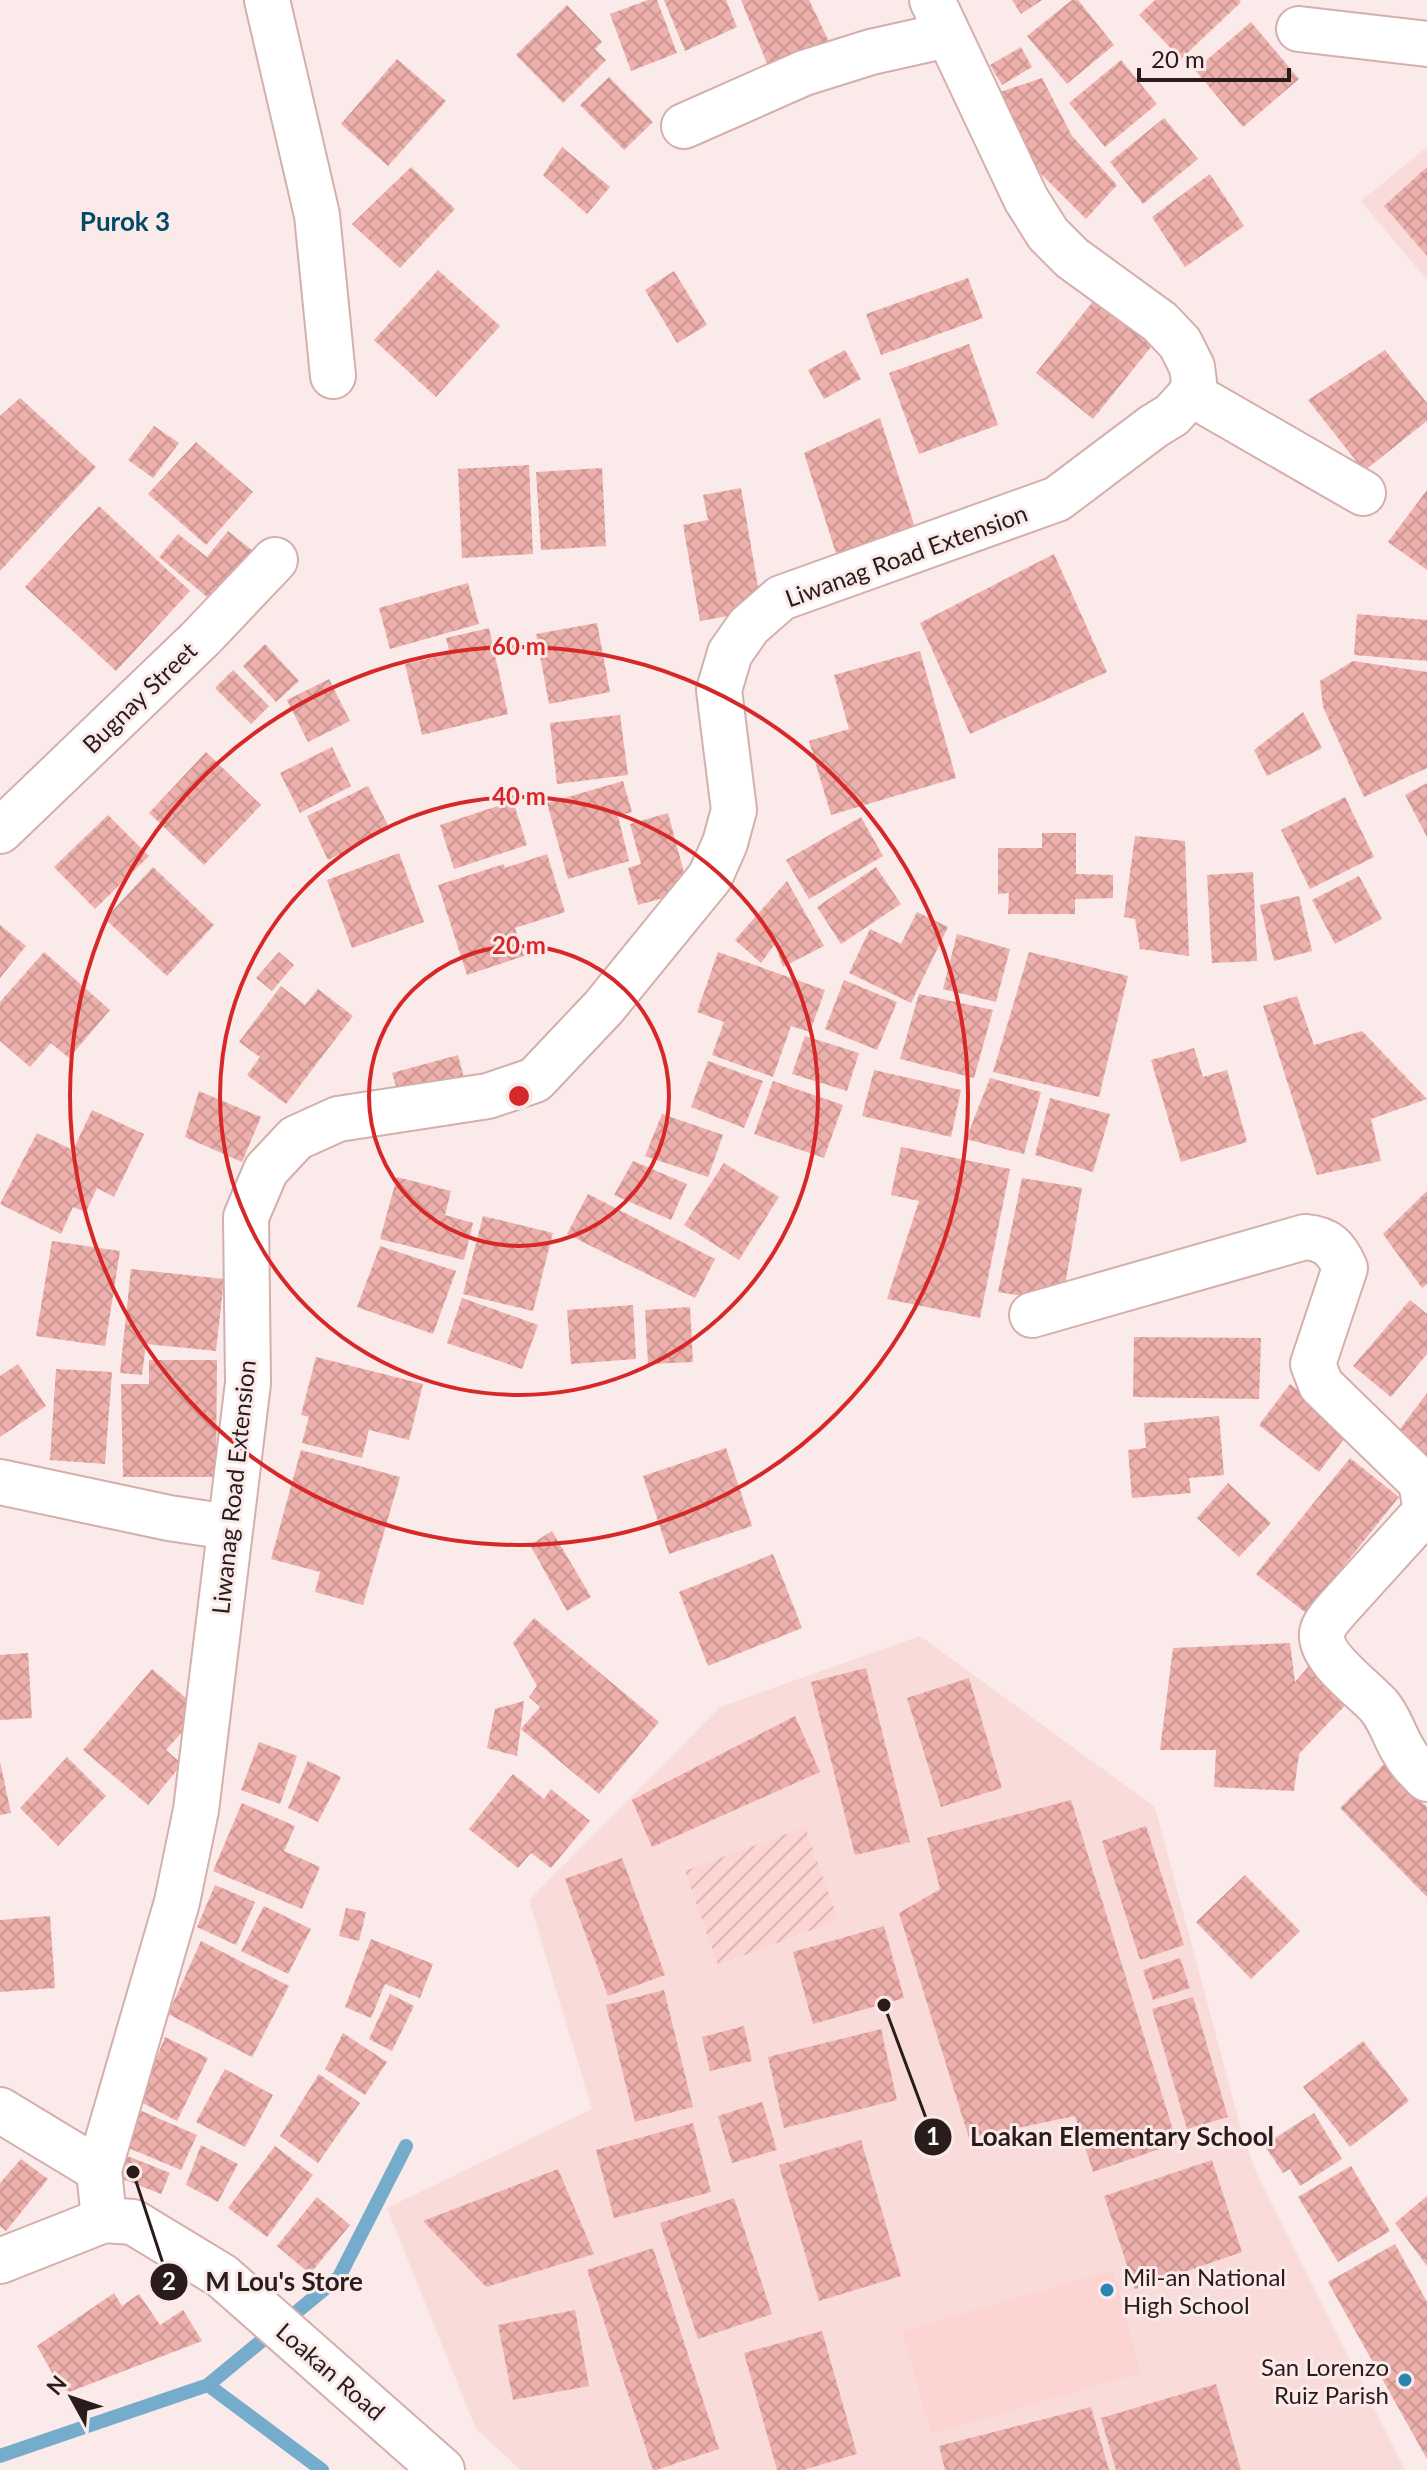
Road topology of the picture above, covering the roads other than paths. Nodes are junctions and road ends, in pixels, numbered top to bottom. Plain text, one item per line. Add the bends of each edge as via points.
1 (267, 0) edge
2 (940, 17) edge
3 (1299, 29) dead end
4 (1427, 44) edge
5 (684, 126) dead end
6 (333, 376) dead end
7 (1191, 394) junction
8 (1363, 493) dead end
9 (275, 560) dead end
10 (0, 831) edge
11 (1032, 1315) dead end
12 (0, 1482) edge
13 (229, 1527) junction
14 (1427, 1779) edge
15 (0, 2110) edge
16 (99, 2170) junction
17 (104, 2220) junction
18 (0, 2261) edge
19 (442, 2470) edge

1 - 6 street via 317,215
2 - 5 street via 871,52 804,73
2 - 7 street via 1026,199 1048,234 1180,343 1192,367
3 - 4 street
7 - 8 street
7 - 13 street, Liwanag Road Extension via 1172,415 1057,499 781,598 749,626 730,653 719,690 734,810 720,854 710,877 604,1007 535,1080 488,1096 338,1119 296,1138 266,1170 246,1217 248,1383
9 - 10 street, Bugnay Street
11 - 14 street via 1305,1237 1330,1243 1345,1268 1313,1364 1321,1385 1421,1482 1426,1511 1328,1620 1322,1634 1326,1650 1379,1706 1410,1762
12 - 13 street
13 - 16 street, Liwanag Road Extension via 196,1810 177,1902
15 - 16 street
16 - 17 street, Liwanag Road Extension
17 - 18 street
17 - 19 street, Loakan Road via 133,2222 222,2276

